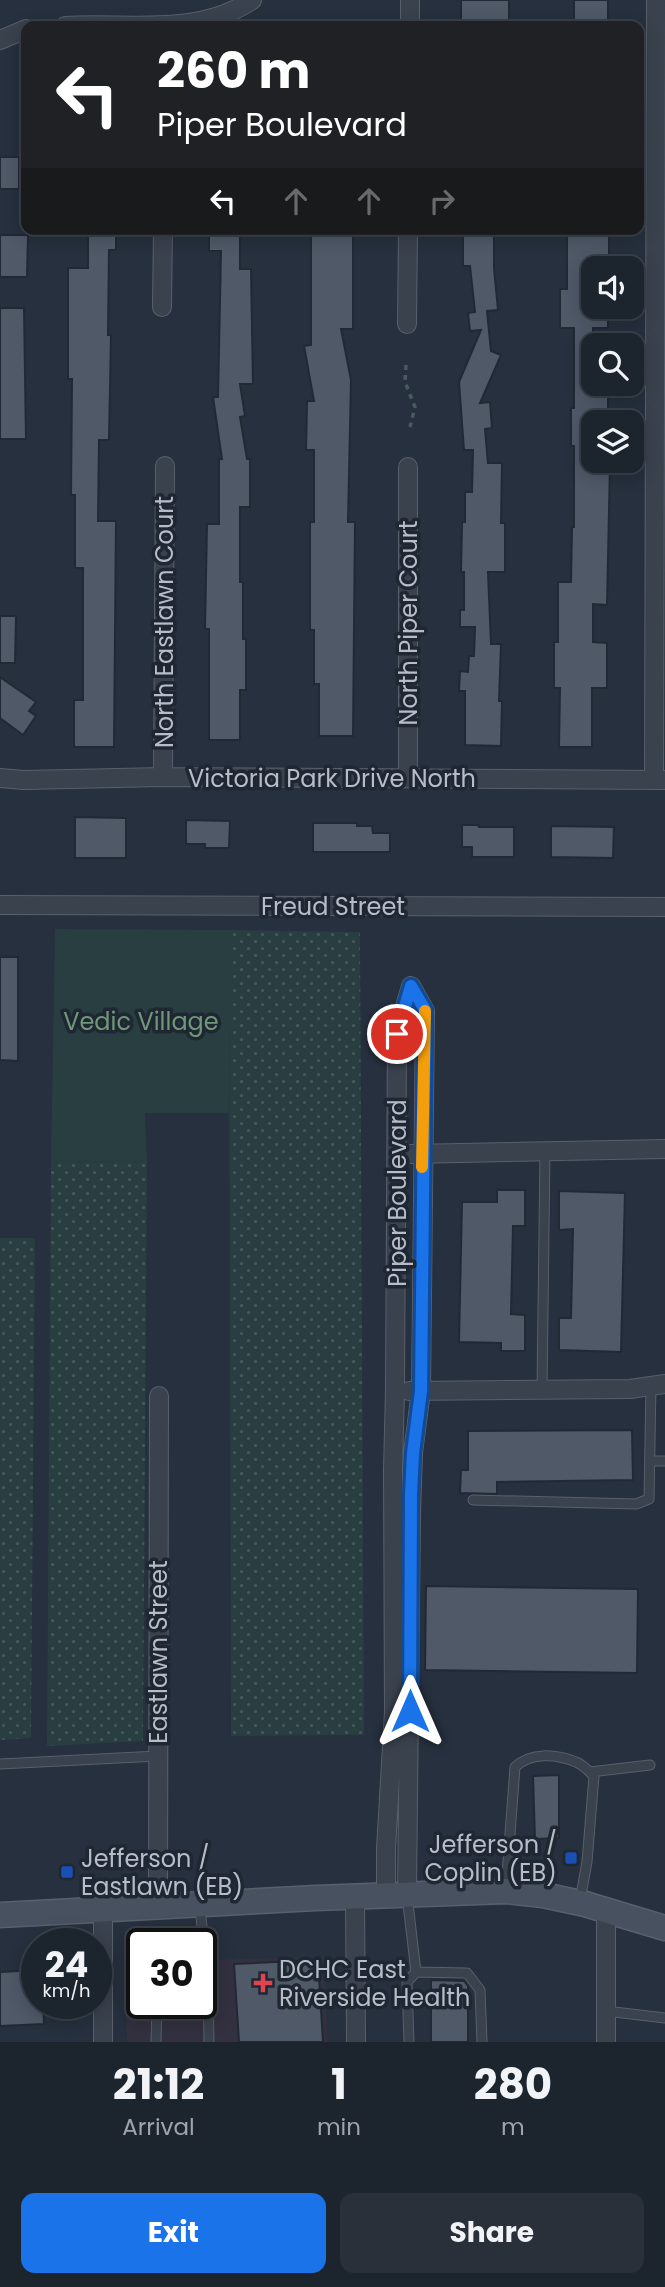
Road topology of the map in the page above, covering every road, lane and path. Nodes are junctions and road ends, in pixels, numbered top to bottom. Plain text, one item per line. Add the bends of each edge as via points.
1 (253, 0) edge
2 (410, 0) edge
3 (656, 0) edge
4 (201, 21) edge
5 (410, 21) edge
6 (21, 31) edge
7 (0, 40) edge
8 (163, 235) edge
9 (408, 235) edge
10 (162, 307) dead end
11 (407, 324) dead end
12 (406, 365) dead end
13 (410, 427) dead end
14 (164, 466) dead end
15 (408, 467) dead end
16 (163, 777) junction
17 (0, 778) edge
18 (408, 778) junction
19 (659, 780) edge
20 (0, 905) edge
21 (665, 907) edge
22 (665, 1149) edge
23 (545, 1152) junction
24 (397, 1153) junction
25 (422, 1155) junction
26 (658, 1384) edge
27 (395, 1390) junction
28 (542, 1390) junction
29 (421, 1391) junction
30 (159, 1396) dead end
31 (651, 1461) junction
32 (665, 1461) edge
33 (473, 1500) dead end
34 (158, 1756) junction
35 (0, 1765) edge
36 (650, 1765) dead end
37 (590, 1772) junction
38 (506, 1891) junction
39 (396, 1894) junction
40 (355, 1896) junction
41 (580, 1903) junction
42 (199, 1905) junction
43 (158, 1907) junction
44 (606, 1909) junction
45 (103, 1910) junction
46 (0, 1915) edge
47 (201, 1928) edge
48 (665, 1928) edge
49 (416, 1972) junction
50 (606, 2011) junction
51 (665, 2018) edge
52 (157, 2019) edge
53 (207, 2019) edge
54 (103, 2042) edge
55 (156, 2042) edge
56 (209, 2042) edge
57 (356, 2042) edge
58 (409, 2042) edge
59 (482, 2042) edge
60 (606, 2042) edge

1 - 4 street
2 - 5 street
3 - 19 street
6 - 7 street
8 - 10 street
9 - 11 street
12 - 13 path via 405,383 415,407
14 - 16 street, North Eastlawn Court
15 - 18 street, North Piper Court
16 - 17 street, Victoria Park Drive North
16 - 18 street, Victoria Park Drive North
18 - 19 street, Victoria Park Drive North
20 - 21 street, Freud Street
22 - 23 street
23 - 25 street
23 - 28 lane
24 - 25 street
24 - 25 street, Piper Boulevard via 397,1034 411,986 425,1010
24 - 27 street, Piper Boulevard
25 - 29 street, Piper Boulevard
26 - 28 street via 631,1389
26 - 31 lane
27 - 29 street
27 - 39 street, Piper Boulevard via 394,1711 386,1847
28 - 29 street
29 - 39 street, Piper Boulevard via 413,1453
30 - 34 street, Eastlawn Street
31 - 32 lane
31 - 33 lane via 649,1499 636,1504
34 - 35 lane
34 - 43 street, Eastlawn Street
36 - 37 lane
37 - 38 lane via 578,1762 546,1756 526,1757 515,1767
37 - 41 lane via 594,1776
38 - 39 main road
38 - 41 main road
39 - 40 main road
39 - 49 lane
40 - 42 main road
40 - 57 street
41 - 44 main road
42 - 43 main road
42 - 47 lane
43 - 45 main road
44 - 48 main road
44 - 50 street
45 - 46 main road
45 - 54 street
49 - 58 lane via 407,1982
49 - 59 lane via 467,1973 480,1990
50 - 51 lane
50 - 60 street
52 - 55 lane
53 - 56 lane

